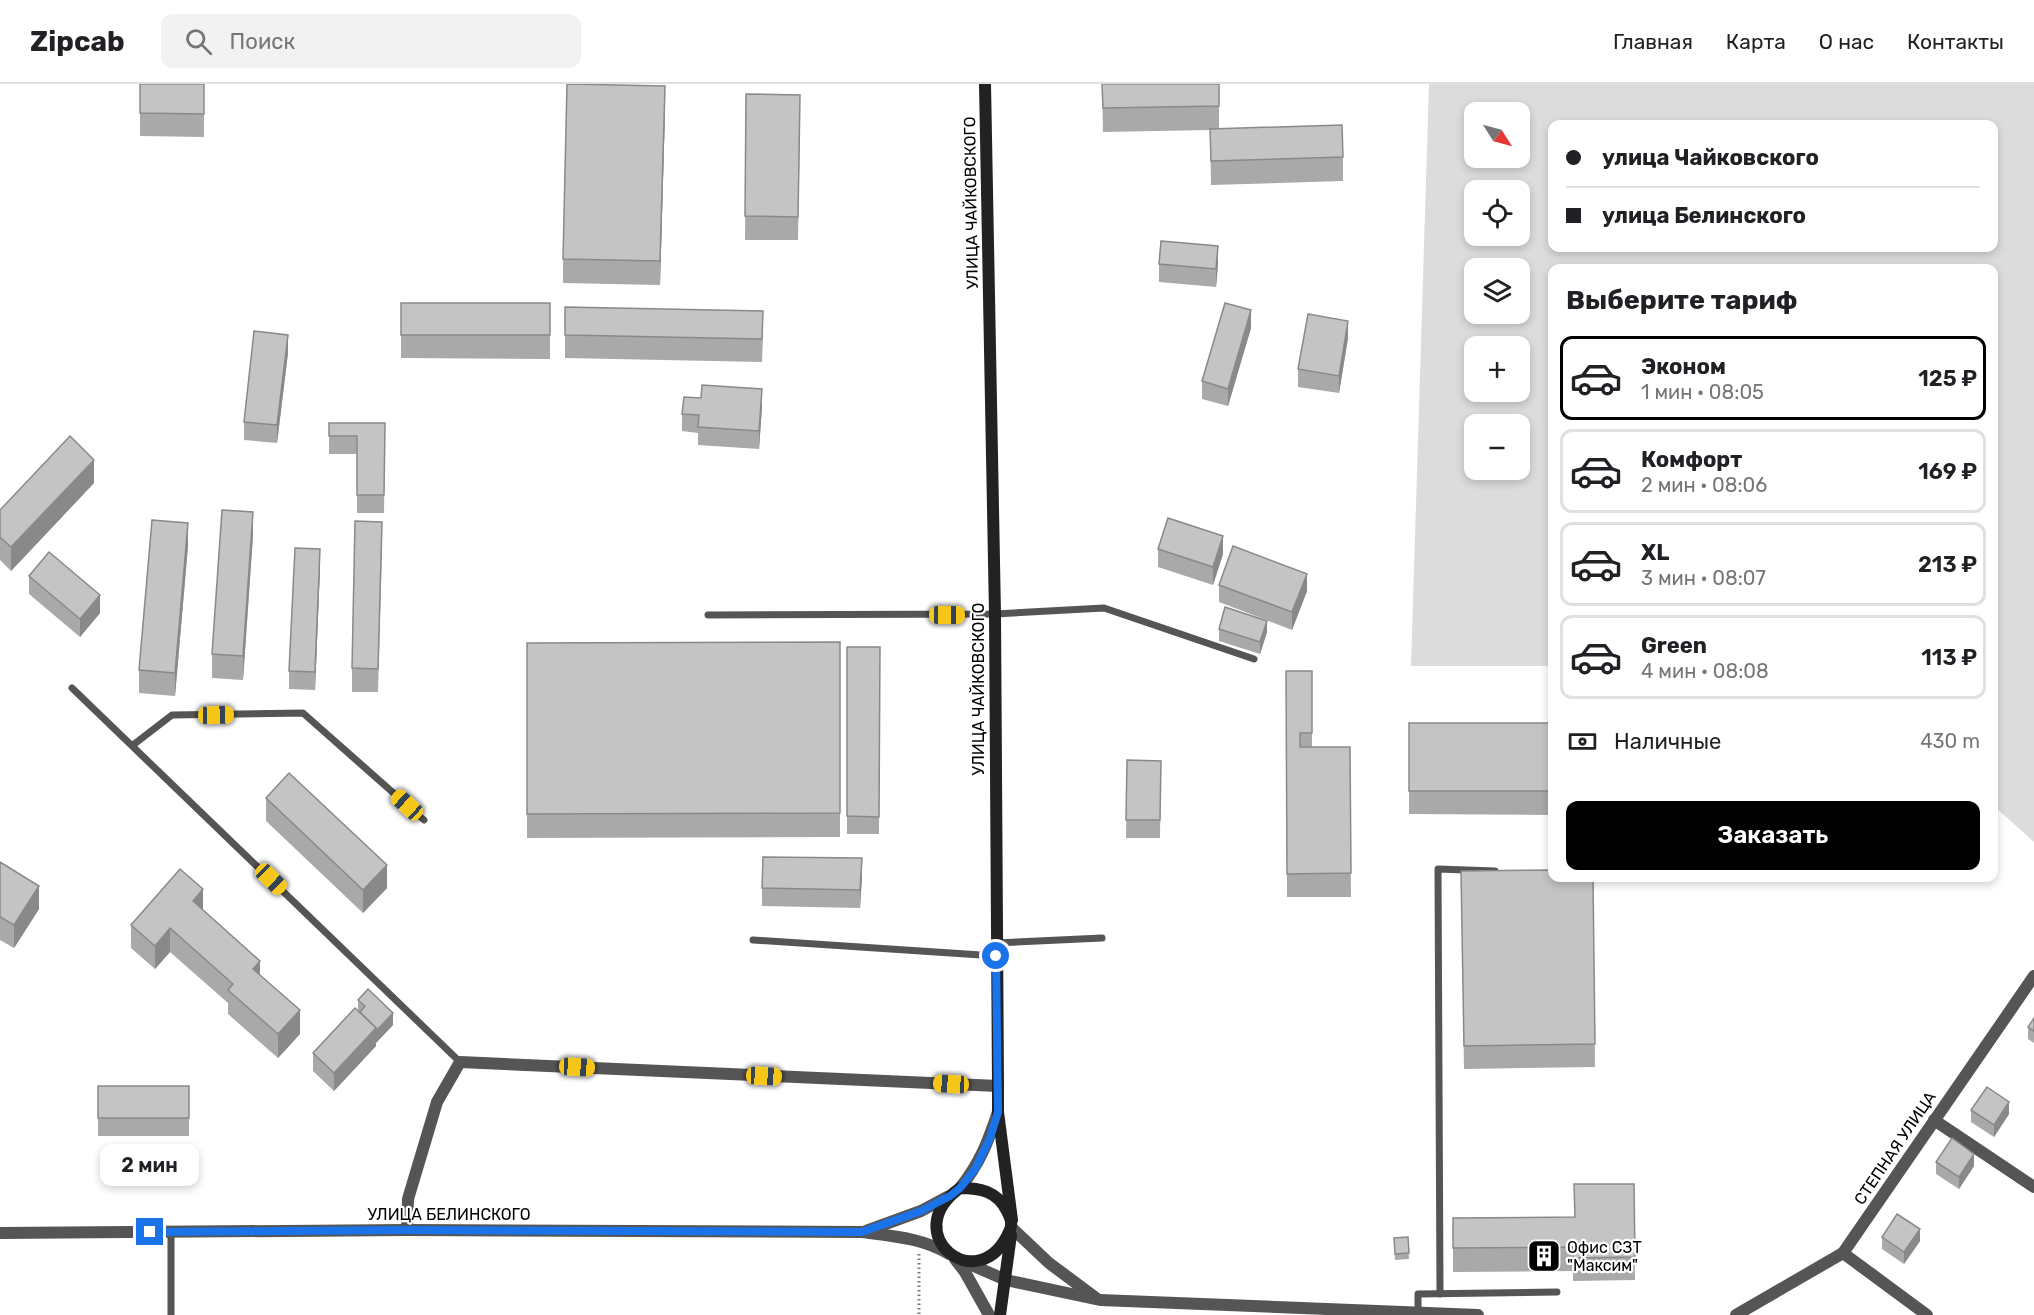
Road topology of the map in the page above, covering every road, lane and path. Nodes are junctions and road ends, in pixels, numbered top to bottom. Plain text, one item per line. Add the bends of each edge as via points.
1 (985, 84) edge
2 (708, 615) dead end
3 (995, 615) junction
4 (1254, 659) dead end
5 (72, 688) dead end
6 (133, 745) junction
7 (424, 820) dead end
8 (1507, 871) edge
9 (1102, 938) dead end
10 (753, 940) dead end
11 (996, 949) junction
12 (2034, 976) edge
13 (460, 1062) junction
14 (998, 1086) junction
15 (998, 1112) junction
16 (1934, 1120) junction
17 (2034, 1188) edge
18 (955, 1192) junction
19 (1012, 1224) junction
20 (407, 1230) junction
21 (171, 1232) junction
22 (862, 1232) junction
23 (0, 1233) edge
24 (1843, 1253) junction
25 (951, 1256) junction
26 (1006, 1280) junction
27 (1557, 1292) dead end
28 (1440, 1294) junction
29 (1100, 1300) junction
30 (1182, 1309) edge
31 (1418, 1314) edge
32 (171, 1315) edge
33 (989, 1315) edge
34 (1000, 1315) edge
35 (1478, 1315) edge
36 (1736, 1315) edge
37 (1927, 1315) edge

1 - 3 main road, УЛИЦА ЧАЙКОВСКОГО
2 - 3 lane
3 - 4 lane via 1104,608
3 - 11 main road, УЛИЦА ЧАЙКОВСКОГО
5 - 6 lane
6 - 7 lane via 172,716 303,713
6 - 13 lane
8 - 28 lane via 1438,869
9 - 11 lane
10 - 11 lane
11 - 14 main road, УЛИЦА ЧАЙКОВСКОГО
12 - 16 street, СТЕПНАЯ УЛИЦА
13 - 14 street
13 - 20 street via 437,1102 408,1199
14 - 15 main road, УЛИЦА ЧАЙКОВСКОГО
15 - 18 street via 975,1169
15 - 19 main road, УЛИЦА ЧАЙКОВСКОГО
16 - 17 street
16 - 24 street, СТЕПНАЯ УЛИЦА
18 - 19 main road via 986,1190 1004,1205
18 - 22 street via 913,1214
18 - 25 main road via 938,1215 936,1227
19 - 25 main road via 999,1250 989,1257 978,1261
19 - 26 main road, УЛИЦА ЧАЙКОВСКОГО
19 - 29 street via 1049,1263
20 - 21 street, УЛИЦА БЕЛИНСКОГО
20 - 22 street, УЛИЦА БЕЛИНСКОГО
21 - 23 street, УЛИЦА БЕЛИНСКОГО
21 - 32 lane
22 - 25 street via 914,1240 938,1247
24 - 36 street
24 - 37 street
25 - 26 street
25 - 33 street
26 - 29 street
26 - 34 main road, УЛИЦА ЧАЙКОВСКОГО
27 - 28 lane
28 - 31 lane via 1418,1294
29 - 30 street
30 - 31 street
31 - 35 street

